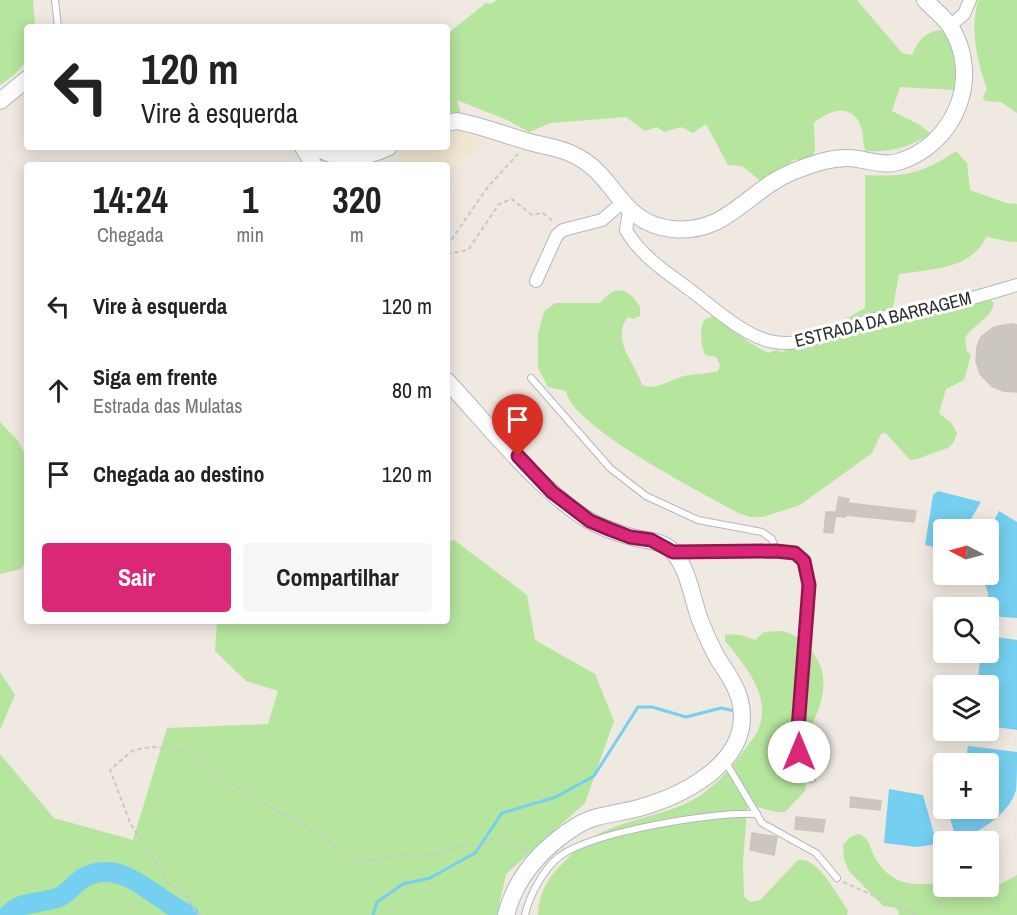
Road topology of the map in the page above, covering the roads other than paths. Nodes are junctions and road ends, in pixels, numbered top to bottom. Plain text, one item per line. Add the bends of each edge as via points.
1 (55, 0) edge
2 (926, 0) edge
3 (970, 0) edge
4 (58, 24) edge
5 (950, 26) junction
6 (24, 81) edge
7 (0, 100) edge
8 (450, 122) edge
9 (382, 150) edge
10 (313, 160) edge
11 (626, 207) junction
12 (536, 281) dead end
13 (1017, 285) edge
14 (531, 378) dead end
15 (450, 384) edge
16 (776, 551) junction
17 (673, 552) junction
18 (724, 760) junction
19 (812, 778) dead end
20 (756, 814) junction
21 (837, 879) road end
22 (506, 915) edge
23 (525, 915) edge

1 - 4 lane
2 - 5 street
3 - 5 street via 964,14
5 - 11 street via 965,71 961,100 939,138 907,158 886,164 843,158 804,168 779,179 720,221 702,229 671,229 651,224
6 - 7 street
8 - 11 street via 474,125 575,155 597,170
9 - 10 street via 362,158
11 - 12 street via 602,220 563,230
11 - 13 street, ESTRADA DA BARRAGEM via 626,230 653,260 745,330 777,342 814,338
14 - 16 lane via 610,468 646,496 698,520 762,532 772,539
15 - 17 street via 552,492 578,512 609,529 651,540
16 - 17 lane
16 - 19 lane via 795,553 808,570 797,742
17 - 18 street via 709,639 730,675 742,710 740,736
18 - 20 lane
18 - 22 street via 713,772 666,798 578,825 538,857 517,885
20 - 21 lane via 769,828 816,853
20 - 23 lane via 711,816 618,833 576,846 557,858 545,874

